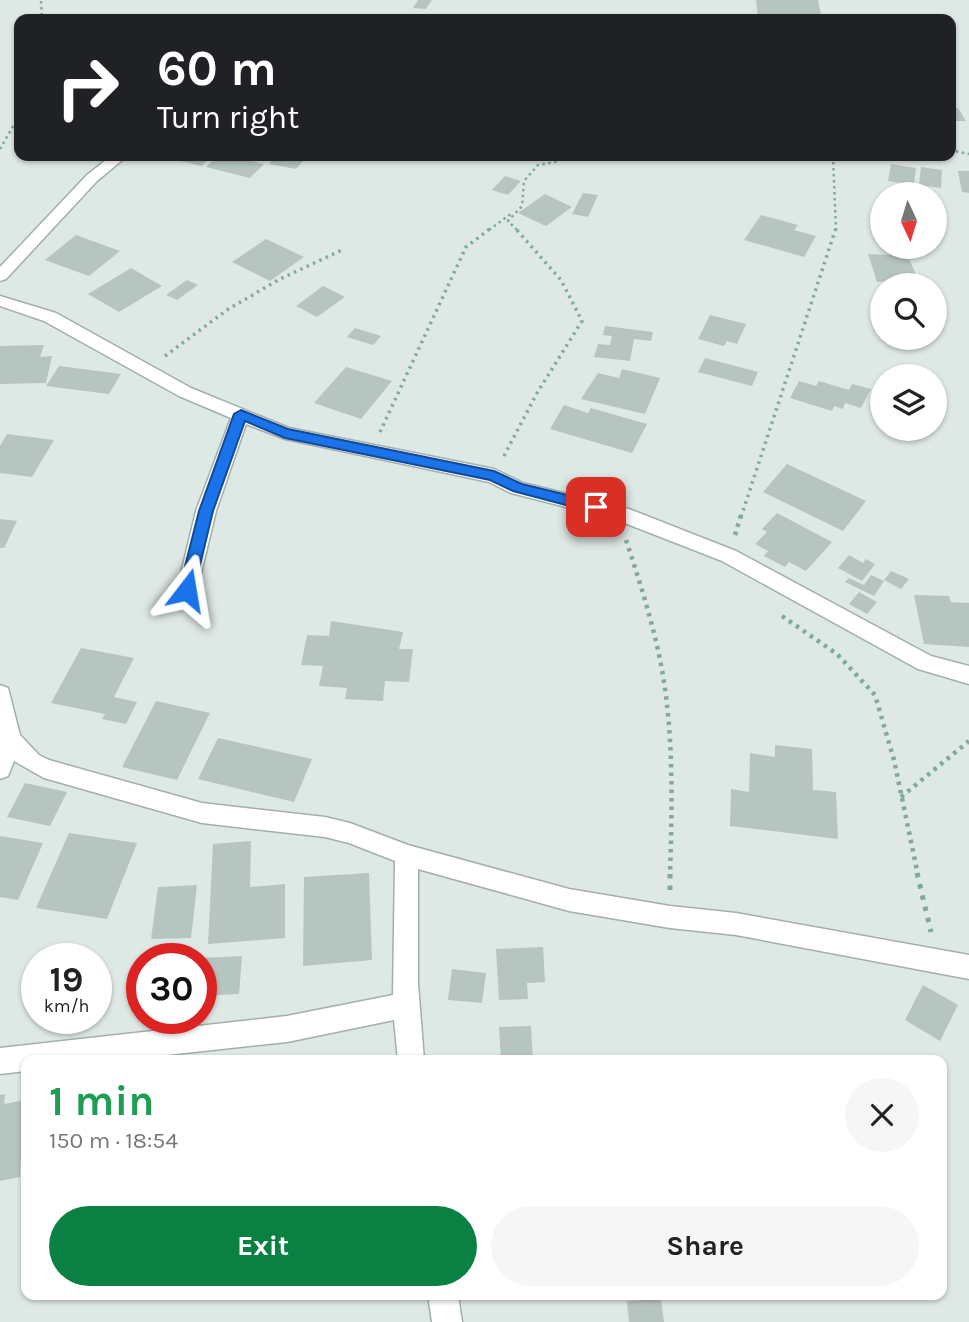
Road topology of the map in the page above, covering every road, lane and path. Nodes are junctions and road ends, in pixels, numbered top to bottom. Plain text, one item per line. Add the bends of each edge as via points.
1 (14, 125) edge
2 (0, 149) edge
3 (114, 161) edge
4 (556, 161) edge
5 (833, 161) edge
6 (522, 206) junction
7 (344, 249) dead end
8 (0, 276) edge
9 (0, 301) edge
10 (148, 369) junction
11 (241, 414) junction
12 (370, 452) junction
13 (494, 476) junction
14 (636, 541) dead end
15 (729, 556) junction
16 (187, 590) dead end
17 (774, 611) dead end
18 (969, 675) edge
19 (0, 694) edge
20 (9, 741) junction
21 (969, 741) edge
22 (0, 768) edge
23 (900, 798) junction
24 (407, 855) junction
25 (670, 917) junction
26 (939, 963) junction
27 (969, 967) edge
28 (404, 1005) junction
29 (54, 1055) edge
30 (410, 1055) edge
31 (21, 1059) edge
32 (0, 1061) edge
33 (444, 1300) edge
34 (447, 1322) edge

1 - 2 path
3 - 8 street
4 - 6 path via 538,165 524,181
5 - 15 path via 836,229
6 - 12 path via 466,247
6 - 13 path via 508,221 539,251 577,303 582,321 537,393
7 - 10 path via 227,310
9 - 10 street via 50,317
10 - 11 street via 185,392
11 - 12 street via 285,433
11 - 16 street via 206,511
12 - 13 street
13 - 15 street via 518,488 622,514
14 - 25 path via 624,536 650,613 665,691 672,828
15 - 18 street via 925,663
17 - 23 path via 837,654 875,695
19 - 20 street
20 - 22 street
20 - 24 street via 29,761 58,772 202,813 325,827
21 - 23 path
23 - 26 path
24 - 25 street via 569,900
24 - 28 street
25 - 26 street via 736,924
26 - 27 street
28 - 29 street via 287,1029
28 - 30 street
31 - 32 street
33 - 34 street

